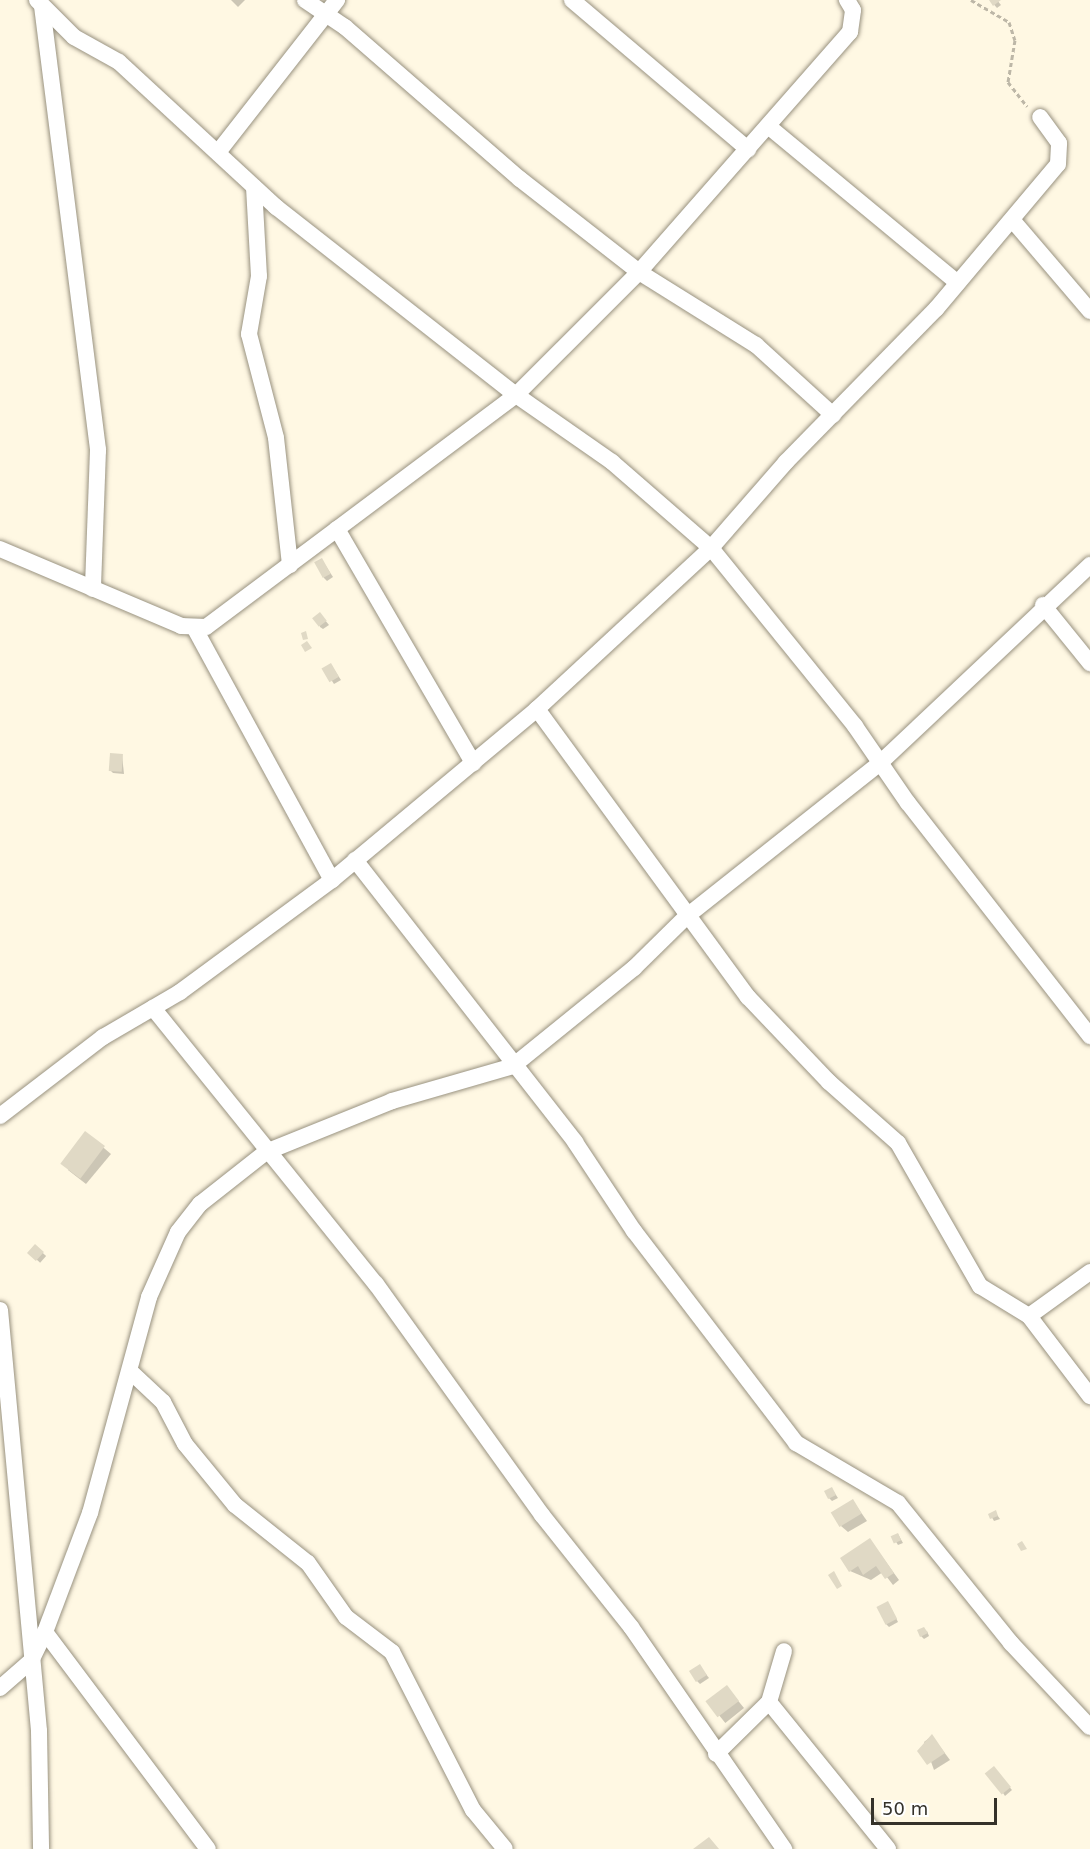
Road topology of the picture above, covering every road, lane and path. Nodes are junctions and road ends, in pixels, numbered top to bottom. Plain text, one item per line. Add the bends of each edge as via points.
1 (305, 0) edge
2 (337, 0) edge
3 (572, 0) edge
4 (847, 0) edge
5 (971, 0) edge
6 (39, 3) edge
7 (324, 14) junction
8 (1040, 117) joint
9 (768, 126) junction
10 (748, 149) junction
11 (219, 151) junction
12 (254, 187) junction
13 (1014, 222) junction
14 (639, 272) junction
15 (958, 283) junction
16 (1090, 311) edge
17 (516, 395) junction
18 (833, 415) junction
19 (337, 530) junction
20 (711, 548) junction
21 (0, 549) edge
22 (290, 565) junction
23 (1090, 565) edge
24 (93, 589) junction
25 (1043, 605) junction
26 (195, 629) junction
27 (1090, 663) edge
28 (537, 710) junction
29 (474, 763) junction
30 (880, 763) junction
31 (356, 860) junction
32 (332, 880) junction
33 (687, 916) junction
34 (153, 1008) junction
35 (1090, 1036) edge
36 (513, 1066) junction
37 (0, 1116) edge
38 (266, 1152) junction
39 (1090, 1272) edge
40 (0, 1310) edge
41 (1029, 1316) junction
42 (131, 1372) junction
43 (1090, 1396) edge
44 (5, 1441) edge
45 (45, 1632) junction
46 (784, 1651) dead end
47 (31, 1661) junction
48 (0, 1688) edge
49 (769, 1702) junction
50 (1090, 1727) edge
51 (716, 1754) junction
52 (41, 1849) edge
53 (208, 1849) edge
54 (505, 1849) edge
55 (784, 1849) edge
56 (888, 1849) edge

1 - 7 street
2 - 7 street
3 - 10 street
4 - 9 street via 853,10 850,32
5 - 8 path via 1009,22 1015,40 1008,67 1010,91
6 - 11 street via 74,37 119,62
6 - 24 street via 97,439
7 - 11 street
7 - 14 street
8 - 13 street via 1059,143 1058,164
9 - 10 street
9 - 15 street
10 - 14 street
11 - 12 street
12 - 17 street
12 - 22 street via 259,276 249,334 276,438
13 - 15 street
13 - 16 street
14 - 17 street
14 - 18 street via 756,345
15 - 18 street
17 - 19 street
17 - 20 street via 612,462
18 - 20 street
19 - 22 street
19 - 29 street
20 - 28 street
20 - 30 street
21 - 24 street
22 - 26 street via 206,627
23 - 25 street
24 - 26 street
25 - 27 street
25 - 30 street
26 - 32 street
28 - 29 street
28 - 33 street
29 - 31 street
30 - 33 street
30 - 35 street
31 - 32 street
31 - 36 street
32 - 34 street via 265,934
33 - 36 street via 634,968
33 - 41 street via 748,996 829,1082 898,1143 980,1286
34 - 37 street via 104,1036
34 - 38 street
36 - 38 street via 392,1101
36 - 50 street via 796,1443 898,1503 1011,1643
38 - 42 street via 219,1186 178,1232 149,1297
38 - 51 street via 411,1330 542,1515 631,1627
39 - 41 street
40 - 44 street
41 - 43 street
42 - 45 street via 90,1513
42 - 54 street via 163,1402 186,1444 235,1505 308,1563 346,1617 392,1652 473,1810
44 - 47 street
45 - 47 street
45 - 53 street
46 - 49 street
47 - 48 street
47 - 52 street via 39,1731
49 - 51 street
49 - 56 street
51 - 55 street

